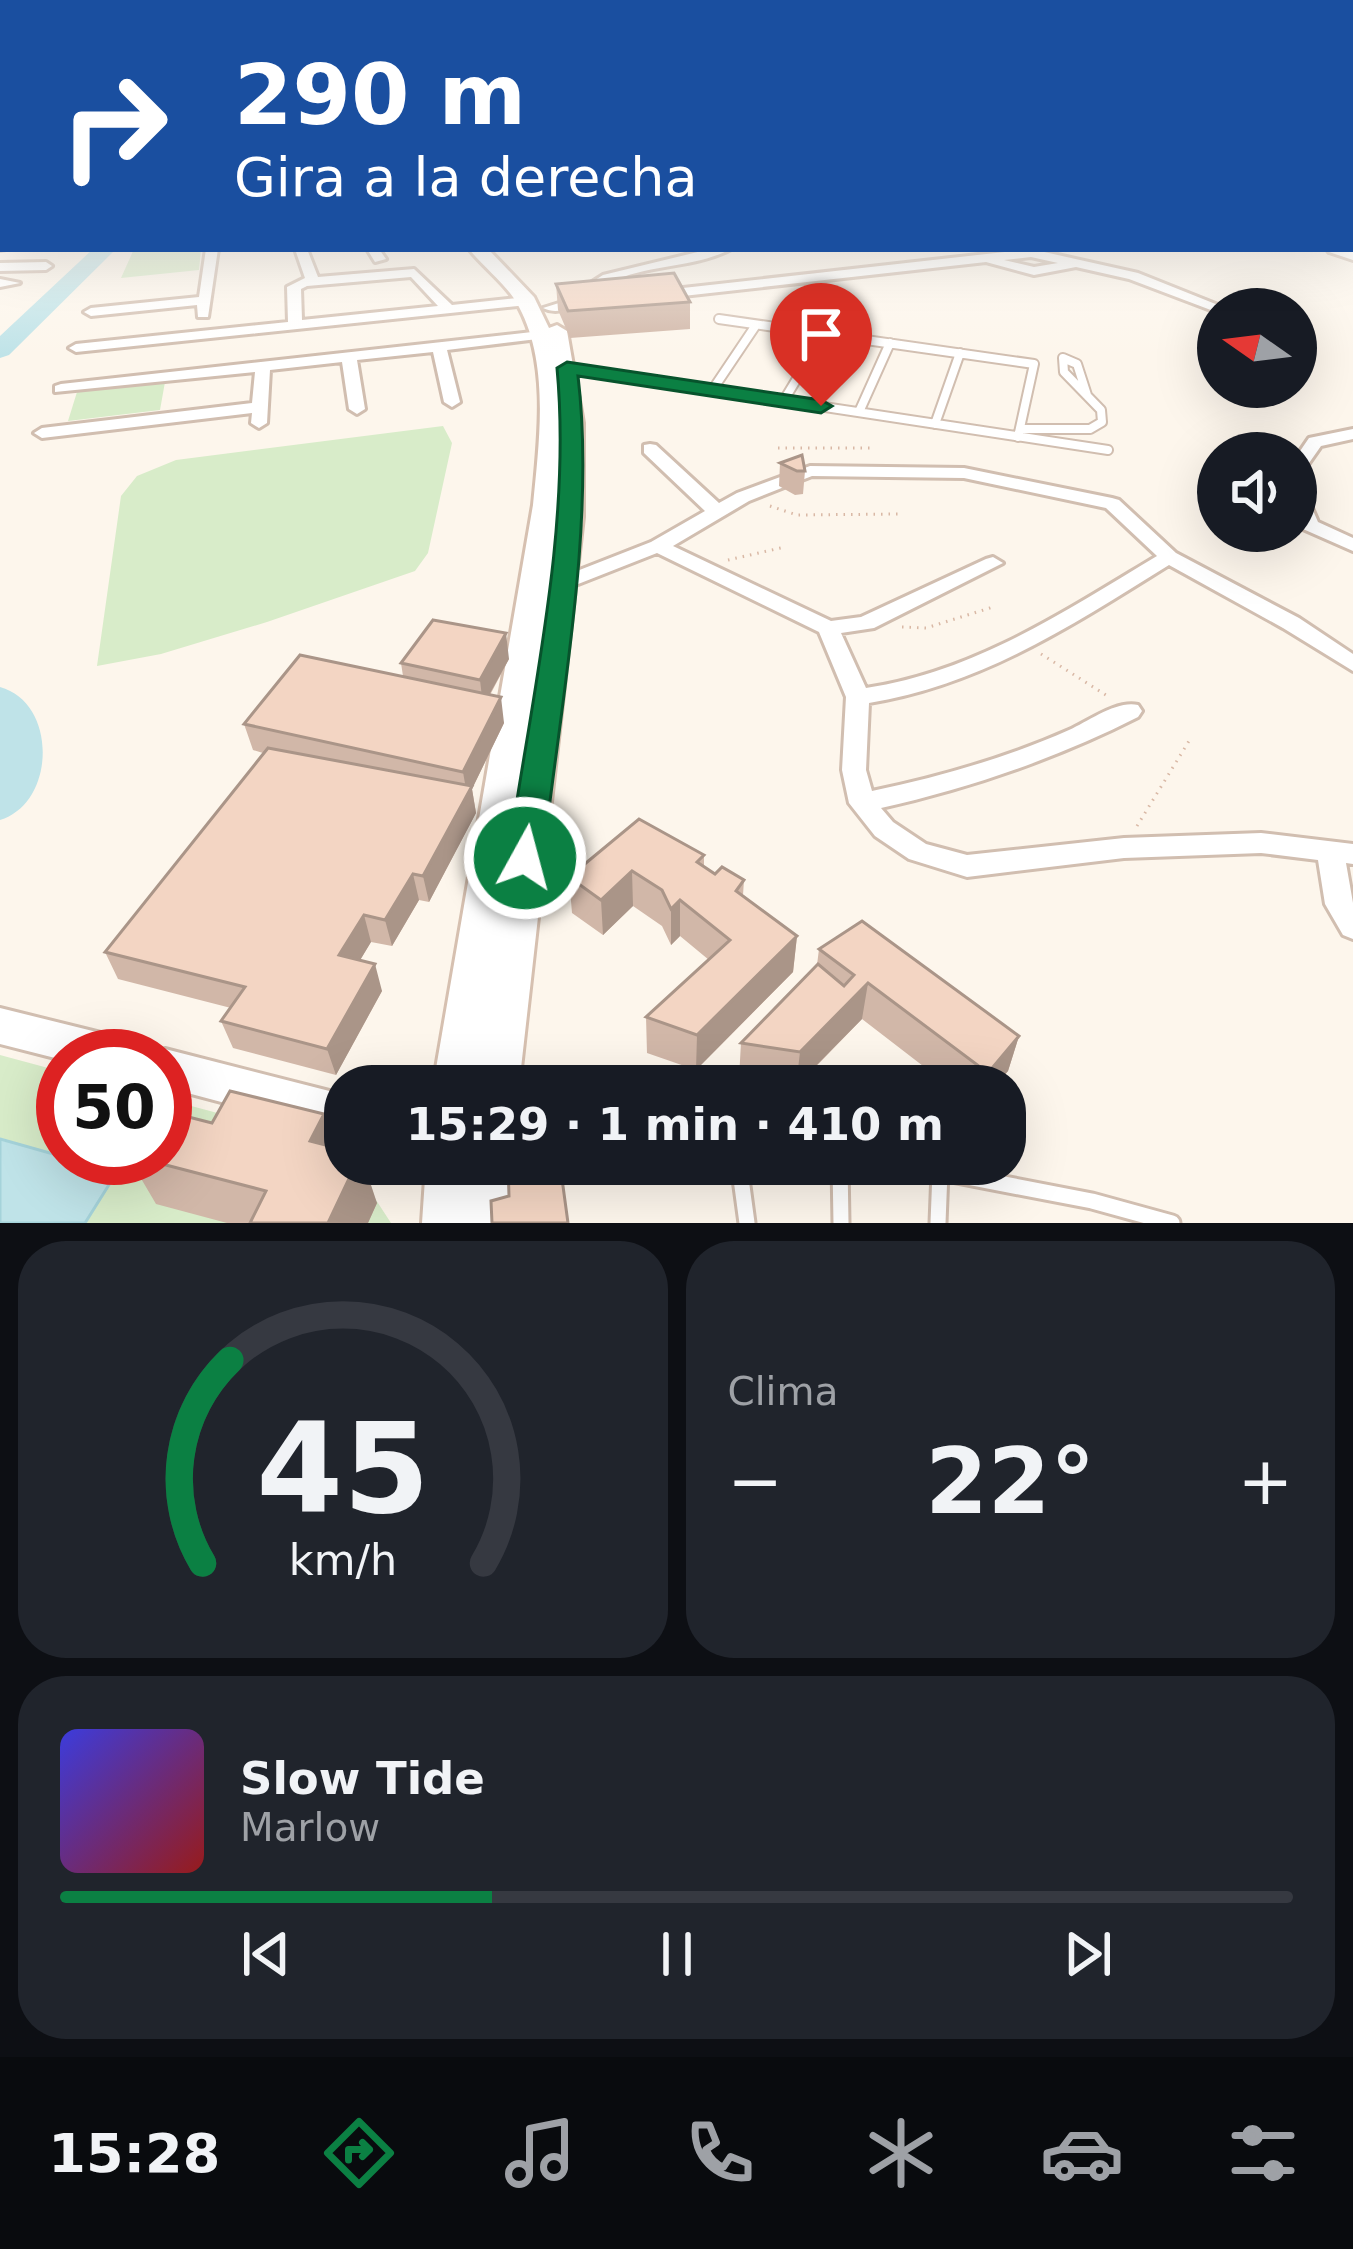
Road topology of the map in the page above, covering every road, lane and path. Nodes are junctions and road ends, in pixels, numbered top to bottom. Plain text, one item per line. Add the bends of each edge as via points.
1 (212, 252) edge
2 (302, 252) edge
3 (481, 252) edge
4 (502, 252) edge
5 (710, 252) edge
6 (46, 266) dead end
7 (0, 267) edge
8 (359, 277) junction
9 (313, 281) junction
10 (645, 296) edge
11 (206, 300) junction
12 (1197, 300) edge
13 (606, 301) edge
14 (448, 309) junction
15 (92, 312) dead end
16 (545, 313) junction
17 (359, 319) junction
18 (719, 320) dead end
19 (295, 325) junction
20 (756, 325) junction
21 (824, 334) junction
22 (200, 335) junction
23 (890, 344) junction
24 (439, 346) junction
25 (76, 348) dead end
26 (960, 353) junction
27 (349, 356) junction
28 (263, 366) junction
29 (567, 368) junction
30 (175, 376) junction
31 (61, 389) dead end
32 (713, 389) junction
33 (1087, 394) dead end
34 (784, 400) junction
35 (452, 402) dead end
36 (357, 409) dead end
37 (859, 412) junction
38 (166, 418) junction
39 (935, 424) junction
40 (42, 433) dead end
41 (1019, 433) junction
42 (1353, 434) edge
43 (1317, 442) edge
44 (778, 448) dead end
45 (872, 448) dead end
46 (650, 449) dead end
47 (1108, 450) dead end
48 (743, 497) junction
49 (717, 512) junction
50 (898, 514) dead end
51 (1317, 528) edge
52 (1353, 545) edge
53 (658, 546) junction
54 (785, 547) dead end
55 (1169, 557) junction
56 (992, 562) dead end
57 (700, 566) junction
58 (561, 584) junction
59 (993, 607) dead end
60 (866, 623) junction
61 (828, 628) junction
62 (1025, 643) junction
63 (1353, 664) edge
64 (858, 697) junction
65 (1130, 711) joint
66 (1189, 741) dead end
67 (862, 803) junction
68 (1124, 848) junction
69 (1341, 853) edge
70 (1353, 927) edge
71 (0, 1026) edge
72 (36, 1035) edge
73 (459, 1065) edge
74 (499, 1065) edge
75 (192, 1075) edge
76 (324, 1110) edge
77 (449, 1185) edge
78 (489, 1185) edge
79 (742, 1185) edge
80 (840, 1185) edge
81 (939, 1185) edge
82 (1008, 1185) edge
83 (447, 1223) edge
84 (490, 1223) edge
85 (747, 1223) edge
86 (841, 1223) edge
87 (938, 1223) edge
88 (1172, 1223) edge

1 - 11 street
2 - 9 street
3 - 16 main road
4 - 16 main road via 526,275
5 - 16 street via 608,278
6 - 7 street
8 - 9 street
8 - 14 street via 414,273
8 - 17 street
9 - 19 street via 294,287
10 - 12 street via 1037,253
11 - 15 street
11 - 22 street
13 - 16 street
14 - 16 street
14 - 17 street
16 - 24 street
16 - 29 main road
16 - 73 main road via 553,428 546,505
17 - 19 street
18 - 20 lane
19 - 22 street
20 - 21 lane
20 - 32 lane
21 - 23 lane
21 - 34 lane
22 - 25 street
23 - 26 lane
23 - 37 lane
24 - 27 street
24 - 35 street
26 - 39 lane
26 - 41 lane via 1034,364
27 - 28 street
27 - 36 street
28 - 30 street
28 - 38 street via 259,415
29 - 32 lane
29 - 58 main road via 574,434
30 - 31 street
30 - 38 street
32 - 34 lane
33 - 41 lane via 1101,410 1099,426
34 - 37 lane
37 - 39 lane
38 - 40 street
39 - 41 lane
41 - 47 lane
42 - 43 street
44 - 45 path
46 - 49 street
48 - 49 street
48 - 50 path via 796,515
48 - 55 street via 807,465 964,473 1112,504
49 - 53 street
51 - 52 street
53 - 57 street
53 - 58 street
54 - 57 path
55 - 62 street
55 - 63 street
56 - 60 street
57 - 61 street
58 - 74 main road
59 - 60 path via 926,628
60 - 61 street
61 - 64 street
62 - 64 street via 908,693
62 - 65 path
64 - 67 street via 854,770
65 - 67 street via 1079,738 952,782
66 - 68 path
67 - 68 street via 918,852 967,866
68 - 69 street via 1261,843
69 - 70 street via 1339,904
71 - 72 street
75 - 76 street
77 - 83 main road
78 - 84 main road
79 - 85 lane
80 - 86 lane
81 - 87 lane
82 - 88 lane

